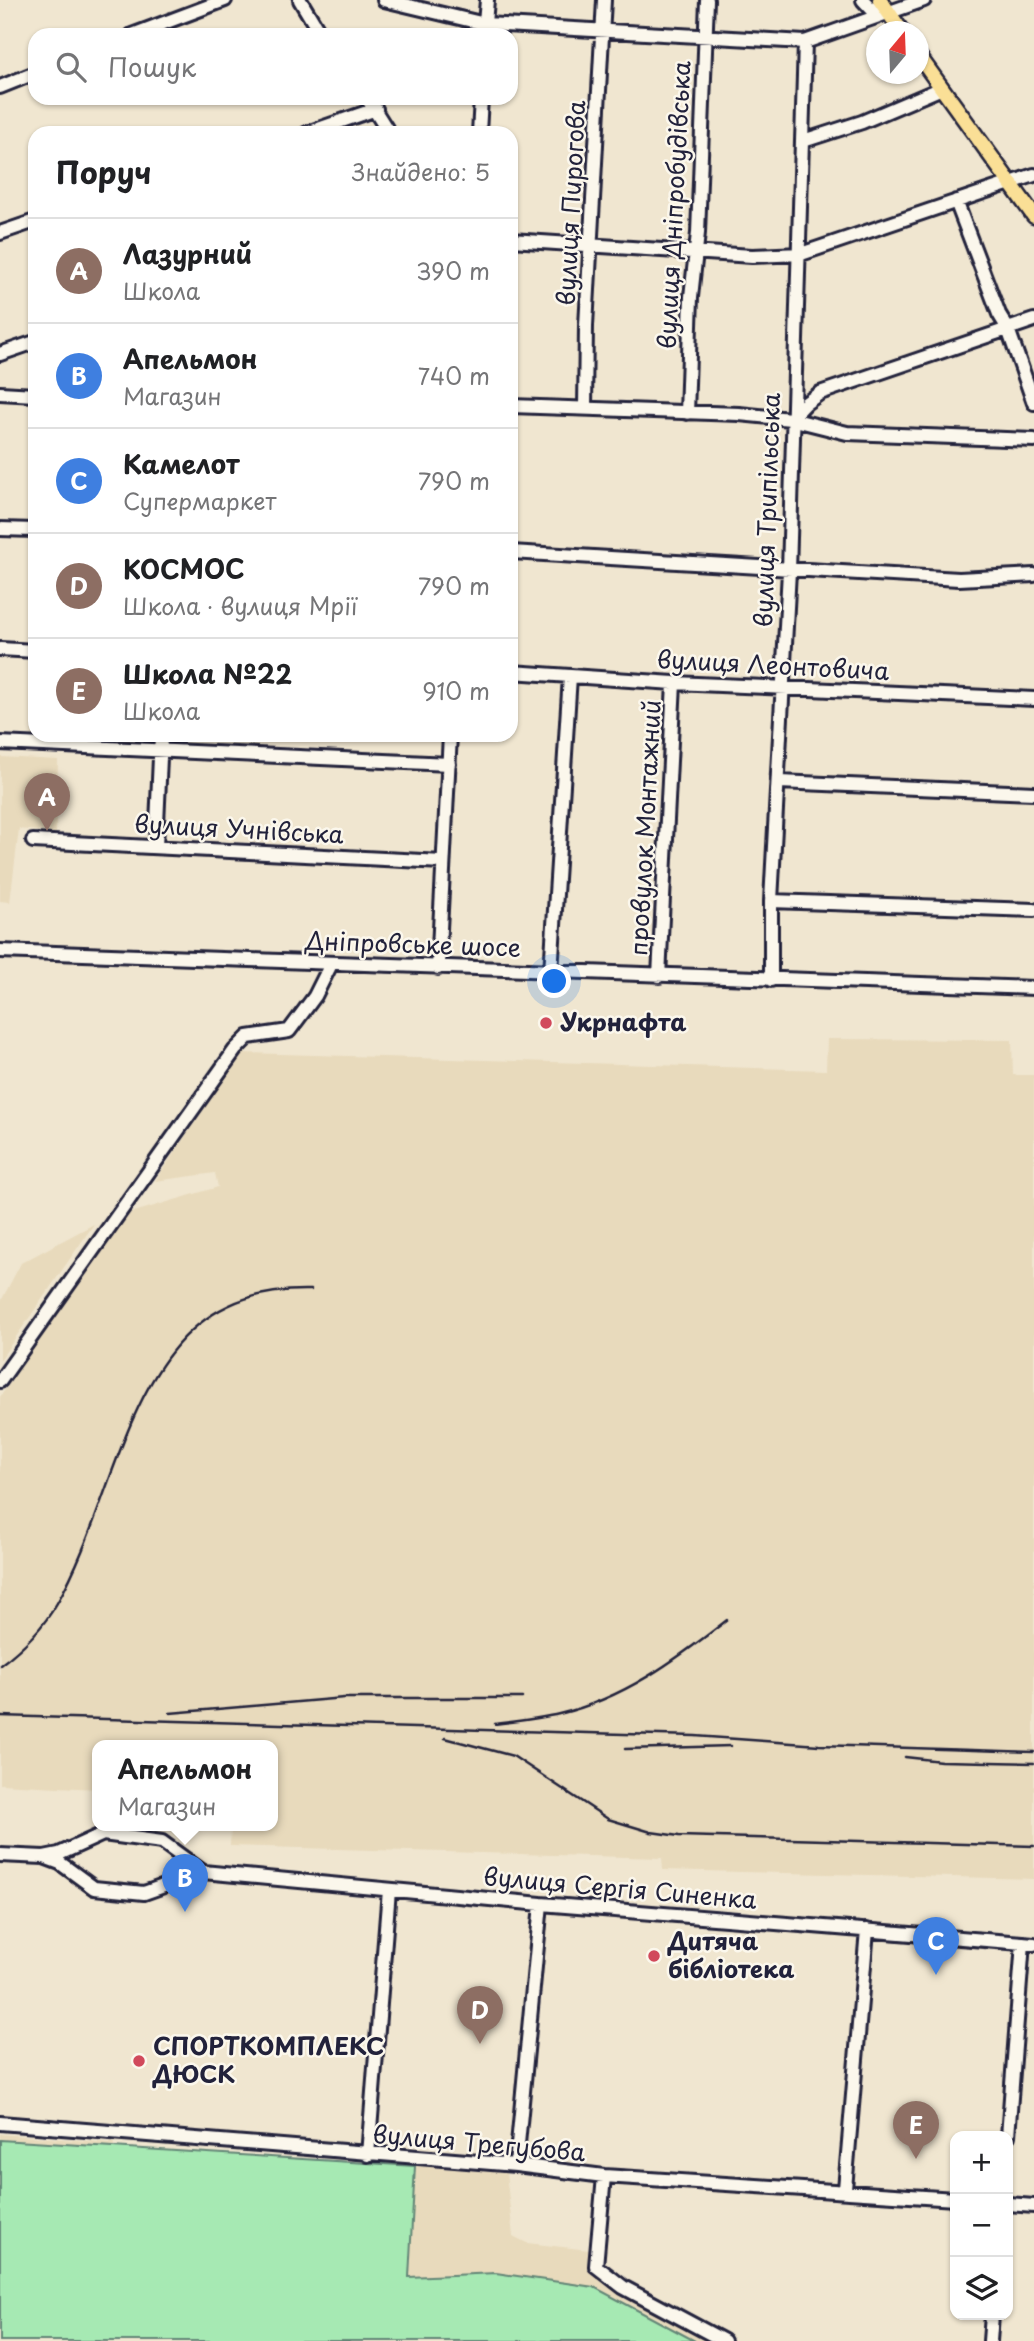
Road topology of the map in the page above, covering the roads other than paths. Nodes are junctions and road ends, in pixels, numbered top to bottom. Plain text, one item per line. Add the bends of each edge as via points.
1 (225, 0) edge
2 (300, 0) edge
3 (384, 0) edge
4 (486, 0) edge
5 (604, 0) edge
6 (707, 0) edge
7 (863, 0) edge
8 (924, 0) edge
9 (882, 9) edge
10 (151, 28) edge
11 (317, 28) edge
12 (481, 28) edge
13 (484, 28) edge
14 (518, 29) edge
15 (602, 30) junction
16 (704, 37) junction
17 (805, 42) junction
18 (929, 69) edge
19 (28, 76) edge
20 (0, 87) edge
21 (942, 88) junction
22 (373, 105) edge
23 (481, 105) edge
24 (376, 109) junction
25 (327, 126) edge
26 (384, 126) edge
27 (479, 126) edge
28 (803, 141) junction
29 (1034, 175) edge
30 (1009, 182) junction
31 (956, 201) junction
32 (1034, 216) edge
33 (28, 223) edge
34 (0, 233) edge
35 (518, 240) edge
36 (590, 244) junction
37 (695, 253) junction
38 (801, 254) junction
39 (1034, 320) edge
40 (1008, 329) junction
41 (28, 344) edge
42 (0, 354) edge
43 (0, 393) edge
44 (28, 395) edge
45 (1034, 403) edge
46 (518, 406) edge
47 (585, 409) junction
48 (687, 413) junction
49 (792, 419) junction
50 (1034, 440) edge
51 (0, 529) edge
52 (28, 530) edge
53 (518, 552) edge
54 (789, 571) junction
55 (1034, 575) edge
56 (0, 649) edge
57 (28, 651) edge
58 (518, 672) edge
59 (570, 676) junction
60 (674, 683) junction
61 (783, 688) junction
62 (1034, 699) edge
63 (161, 742) edge
64 (450, 742) edge
65 (0, 743) edge
66 (160, 750) junction
67 (449, 764) junction
68 (779, 782) junction
69 (1034, 793) edge
70 (33, 841) dead end
71 (156, 847) junction
72 (443, 862) junction
73 (771, 901) junction
74 (1034, 910) edge
75 (0, 951) edge
76 (331, 964) junction
77 (438, 968) junction
78 (551, 972) junction
79 (659, 976) junction
80 (771, 980) junction
81 (1034, 988) edge
82 (0, 1381) edge
83 (0, 1855) edge
84 (44, 1857) junction
85 (203, 1872) junction
86 (389, 1890) junction
87 (541, 1904) junction
88 (867, 1930) junction
89 (1028, 1943) edge
90 (0, 2123) edge
91 (1008, 2131) edge
92 (368, 2155) junction
93 (516, 2165) junction
94 (604, 2176) junction
95 (845, 2189) junction
96 (950, 2199) edge
97 (1013, 2204) edge
98 (1034, 2206) edge
99 (991, 2320) edge
100 (724, 2341) edge
101 (989, 2341) edge

1 - 10 street
2 - 11 street
3 - 12 street
4 - 13 street
5 - 15 street, вулиця Пирогова
6 - 16 street, вулиця Дніпробудівська
7 - 9 street
8 - 9 street
9 - 17 street
14 - 15 street
15 - 16 street
15 - 36 street, вулиця Пирогова
16 - 17 street
16 - 37 street, вулиця Дніпробудівська
17 - 28 street, вулиця Трипільська
18 - 21 main road
19 - 20 street
21 - 28 street
21 - 30 main road
22 - 24 street
23 - 27 street
24 - 25 street
24 - 26 street
28 - 38 street, вулиця Трипільська
29 - 30 street
30 - 31 street
30 - 32 main road
31 - 38 street
31 - 40 street
33 - 34 street
35 - 36 street
36 - 37 street
36 - 47 street, вулиця Пирогова
37 - 38 street
37 - 48 street, вулиця Дніпробудівська
38 - 49 street, вулиця Трипільська
39 - 40 street
40 - 45 street
40 - 49 street via 820,393
41 - 42 street
43 - 44 street
46 - 47 street
47 - 48 street
48 - 49 street
49 - 50 street via 847,433
49 - 54 street, вулиця Трипільська
51 - 52 street
53 - 54 street
54 - 55 street via 990,579
54 - 61 street, вулиця Трипільська
56 - 57 street
58 - 59 street, вулиця Леонтовича
59 - 60 street, вулиця Леонтовича
59 - 78 street
60 - 61 street, вулиця Леонтовича
60 - 79 street, провулок Монтажний
61 - 62 street, вулиця Леонтовича
61 - 68 street, вулиця Трипільська
63 - 66 street
64 - 67 street
65 - 66 street
66 - 67 street
66 - 71 street
67 - 72 street
68 - 69 street
68 - 73 street, вулиця Трипільська
70 - 71 street, вулиця Учнівська
71 - 72 street, вулиця Учнівська
72 - 77 street
73 - 74 street
73 - 80 street, вулиця Трипільська
75 - 76 street, Дніпровське шосе
76 - 77 street, Дніпровське шосе
76 - 82 street via 319,990 289,1031 248,1037 235,1050
77 - 78 street, Дніпровське шосе
78 - 79 street, Дніпровське шосе
79 - 80 street, Дніпровське шосе
80 - 81 street, Дніпровське шосе
83 - 84 street, вулиця Сергія Синенка
84 - 85 street, вулиця Сергія Синенка via 94,1888 153,1892
84 - 85 street, вулиця Сергія Синенка via 103,1833 162,1842
85 - 86 street, вулиця Сергія Синенка
86 - 87 street, вулиця Сергія Синенка
86 - 92 street
87 - 88 street, вулиця Сергія Синенка
87 - 93 street
88 - 89 street, вулиця Сергія Синенка
88 - 95 street
89 - 91 street
90 - 92 street, вулиця Трегубова
92 - 93 street, вулиця Трегубова
93 - 94 street, вулиця Трегубова
94 - 95 street, вулиця Трегубова
94 - 100 street via 596,2266 623,2287
95 - 96 street, вулиця Трегубова
97 - 98 street
99 - 101 street

